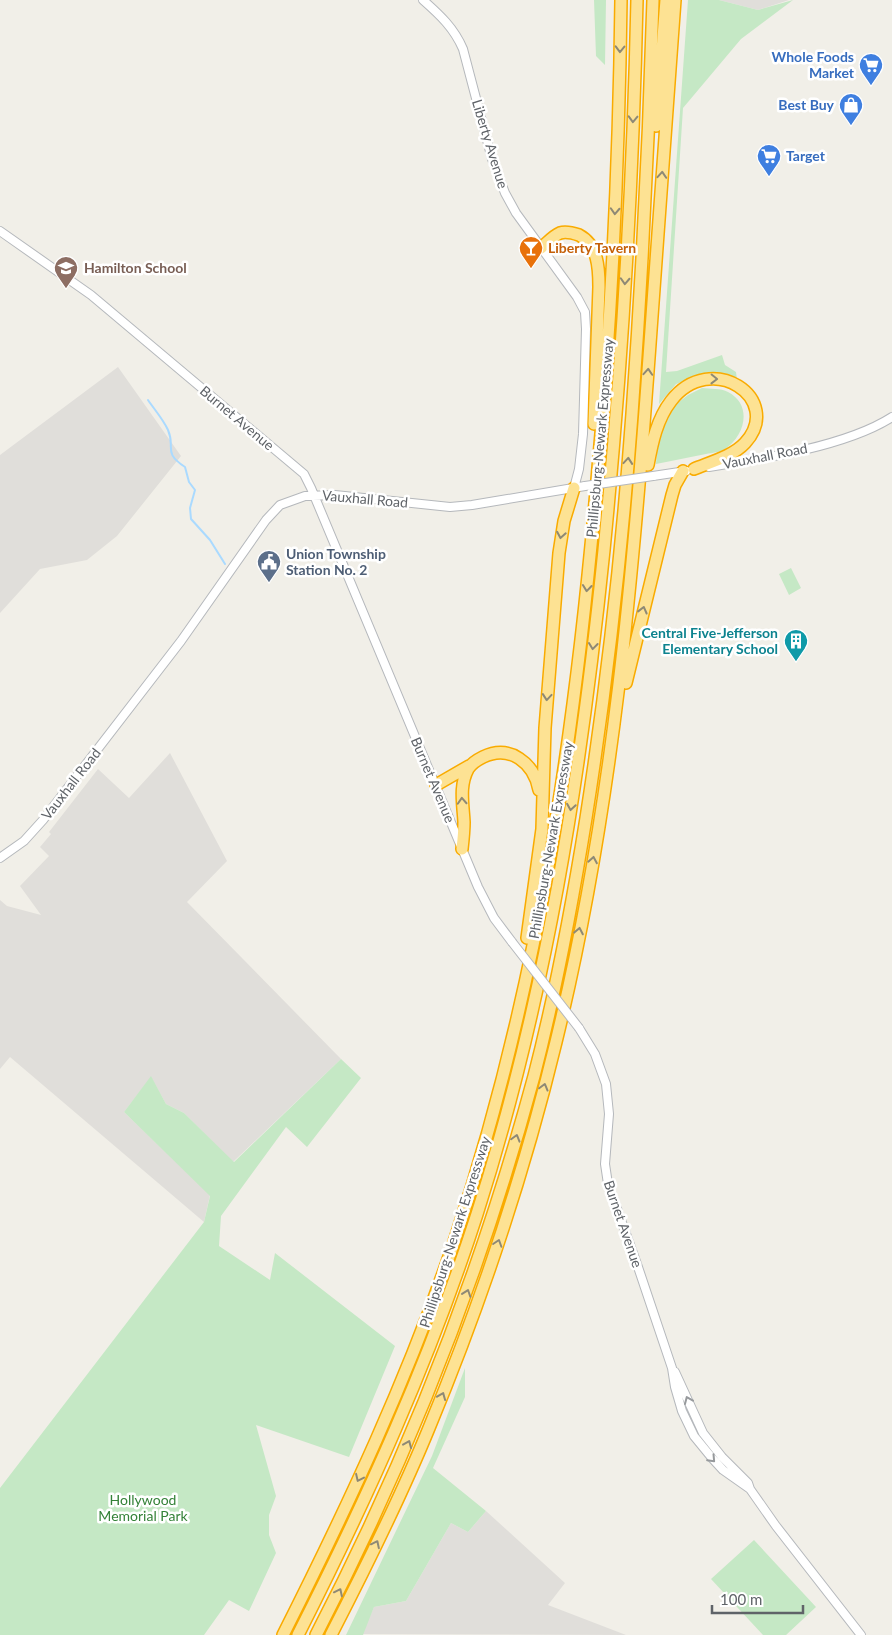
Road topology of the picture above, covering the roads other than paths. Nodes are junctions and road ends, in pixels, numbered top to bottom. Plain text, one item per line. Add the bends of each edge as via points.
1 (423, 0) edge
2 (621, 0) edge
3 (637, 0) edge
4 (653, 0) edge
5 (666, 0) edge
6 (675, 0) edge
7 (645, 222) junction
8 (0, 230) edge
9 (541, 248) junction
10 (892, 417) edge
11 (689, 470) junction
12 (579, 487) junction
13 (314, 495) junction
14 (595, 504) junction
15 (637, 514) junction
16 (611, 743) junction
17 (469, 766) junction
18 (436, 786) junction
19 (544, 811) junction
20 (462, 849) junction
21 (0, 858) edge
22 (520, 1005) junction
23 (672, 1368) junction
24 (750, 1489) junction
25 (283, 1635) edge
26 (298, 1635) edge
27 (316, 1635) edge
28 (331, 1635) edge
29 (861, 1635) edge

1 - 9 street, Liberty Avenue via 446,21 460,41 494,167 512,206
2 -> 14 highway, Phillipsburg-Newark Expressway via 612,270
3 -> 26 highway, Phillipsburg-Newark Expressway via 628,228 596,626 565,848 541,972 498,1143 454,1281 387,1449
4 - 7 highway
5 - 7 highway via 652,179
15 -> 6 highway
27 -> 7 highway, Phillipsburg-Newark Expressway via 389,1486 442,1362 487,1235 535,1071 564,941 598,740 630,442
8 - 13 street, Burnet Avenue via 91,295 298,468
9 - 12 street, Liberty Avenue via 580,301 586,315
9 - 14 highway via 560,234 571,233 590,245 597,261
10 - 11 street, Vauxhall Road via 857,434 826,443
11 - 12 street, Vauxhall Road, bridge
15 -> 11 highway via 653,441 670,402 685,388 702,379 719,378 736,383 754,405 752,432 734,451
16 -> 11 highway via 672,495 675,485
12 - 13 street, Vauxhall Road via 450,507
12 -> 19 highway via 564,521 559,553 545,728
13 - 18 street, Burnet Avenue
13 - 21 street, Vauxhall Road via 296,498 274,511 175,649 43,820 24,841
14 -> 22 highway, Phillipsburg-Newark Expressway via 566,756
15 - 16 highway
28 -> 16 highway via 380,1538 429,1429 472,1319 507,1215 563,1012 590,877
17 - 18 highway
17 - 19 highway via 496,753 522,759 535,775
20 -> 17 highway via 462,787
18 - 20 street, Burnet Avenue
19 - 22 highway via 524,952
20 - 23 street, Burnet Avenue, bridge via 489,908 595,1054 606,1084 608,1184
22 -> 25 highway, Phillipsburg-Newark Expressway via 484,1147 409,1366 358,1482
24 -> 23 street via 703,1433
23 -> 24 street, Burnet Avenue via 682,1411 696,1438 723,1470
24 - 29 street

